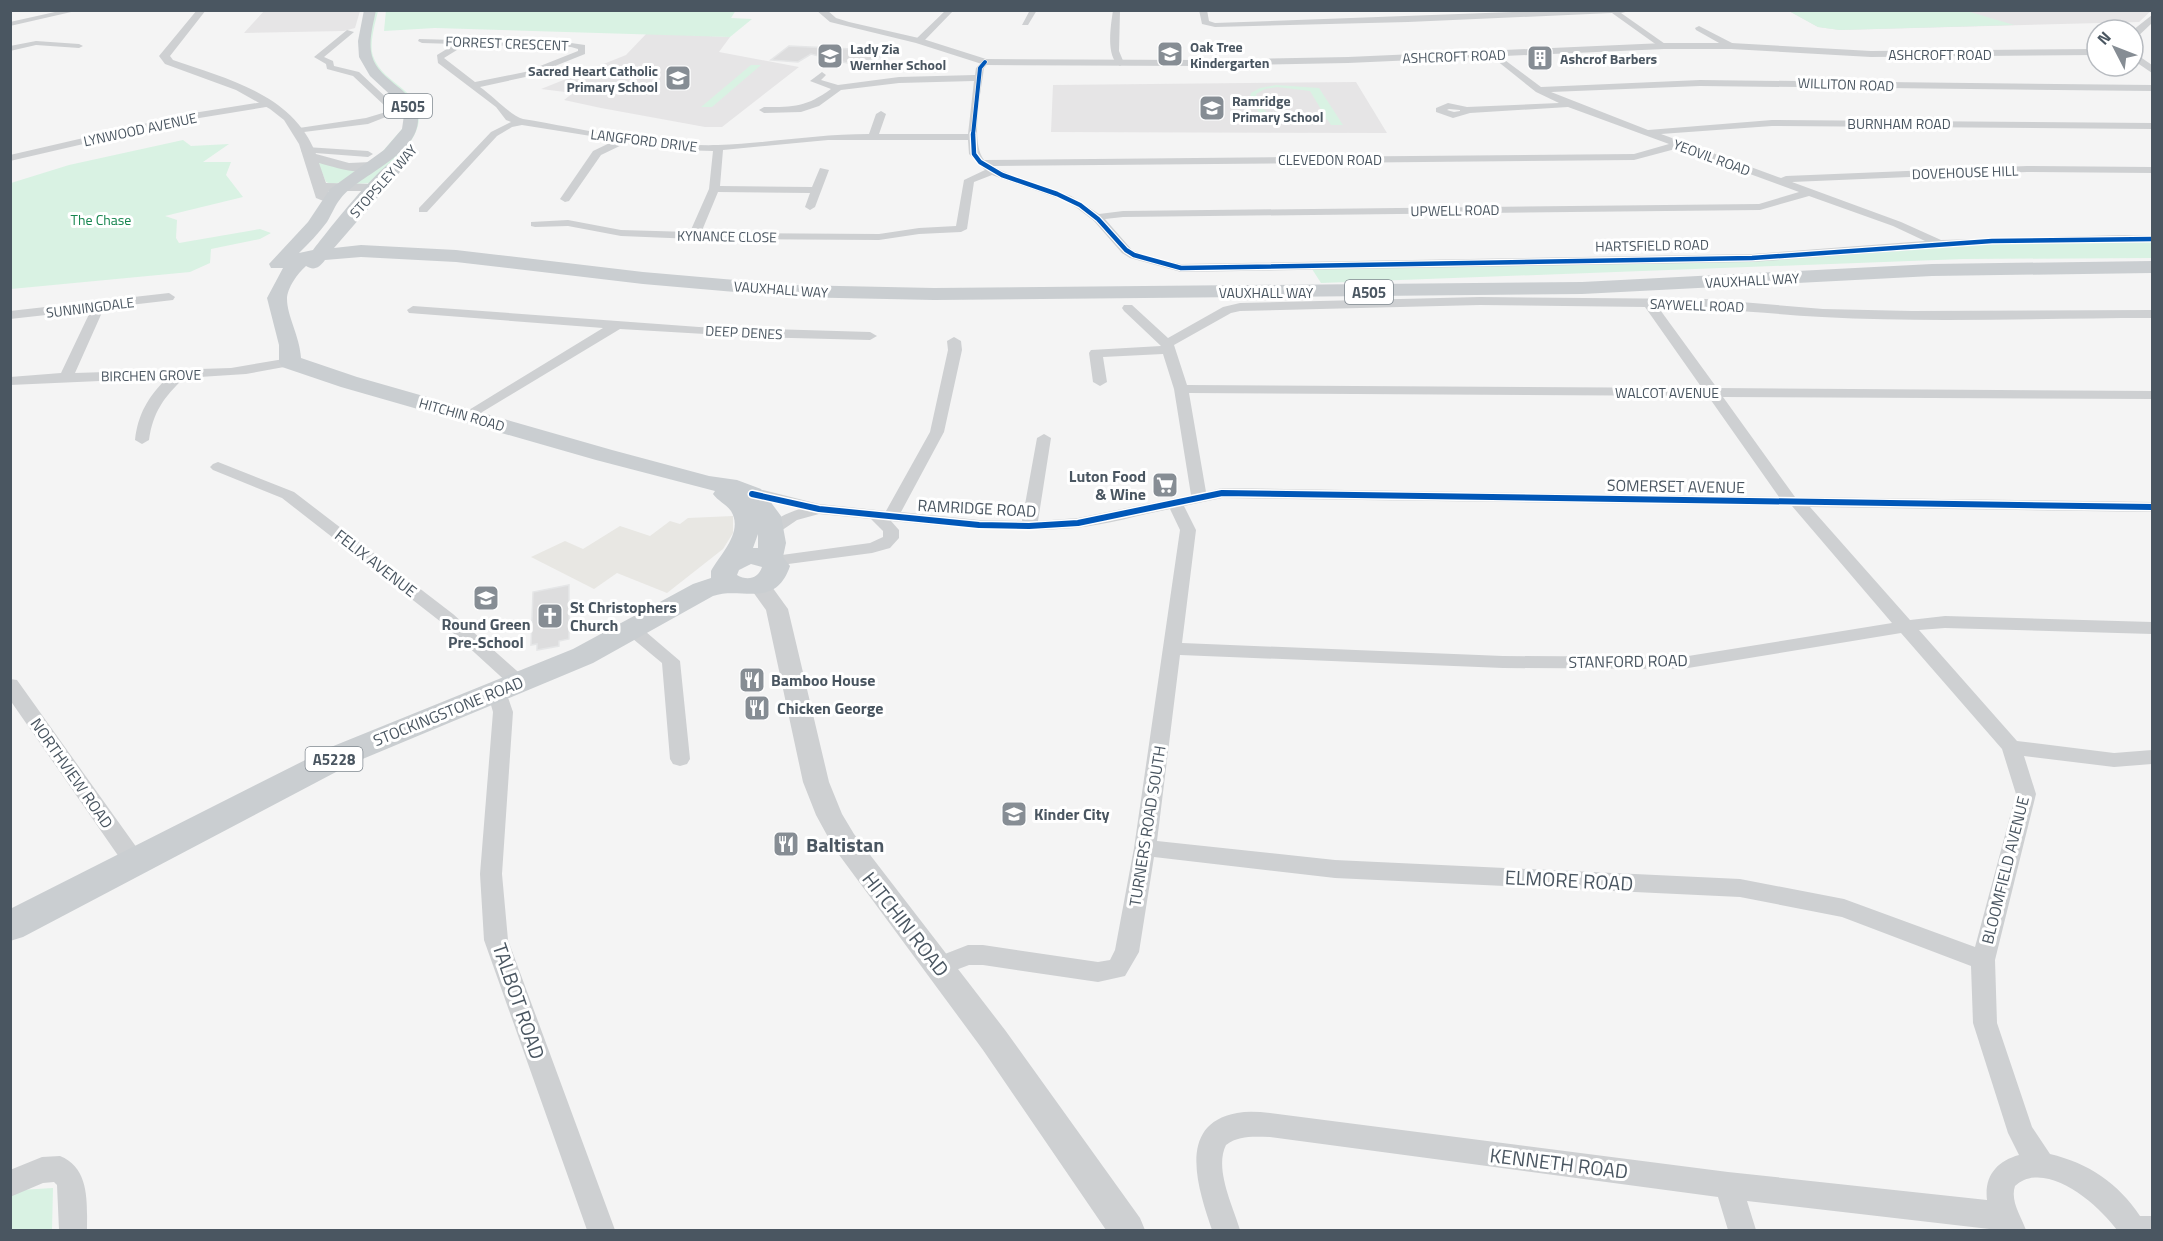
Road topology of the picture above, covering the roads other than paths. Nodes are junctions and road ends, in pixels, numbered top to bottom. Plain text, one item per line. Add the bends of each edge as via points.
1 (77, 10) edge
2 (202, 10) edge
3 (370, 10) edge
4 (382, 10) edge
5 (820, 10) edge
6 (951, 10) edge
7 (1034, 10) edge
8 (1203, 10) edge
9 (1290, 10) edge
10 (1403, 10) edge
11 (1631, 10) edge
12 (1116, 11) edge
13 (1548, 13) edge
14 (1616, 13) junction
15 (1408, 20) junction
16 (1026, 23) dead end
17 (10, 24) edge
18 (1298, 24) junction
19 (1699, 28) dead end
20 (350, 32) dead end
21 (422, 40) dead end
22 (919, 41) junction
23 (464, 42) junction
24 (79, 46) dead end
25 (1664, 46) junction
26 (1731, 46) junction
27 (10, 49) edge
28 (2085, 52) edge
29 (1494, 54) junction
30 (985, 62) junction
31 (1120, 63) junction
32 (822, 75) dead end
33 (978, 78) junction
34 (475, 86) junction
35 (838, 88) junction
36 (2152, 88) edge
37 (1539, 90) junction
38 (270, 104) junction
39 (816, 104) junction
40 (832, 105) dead end
41 (1571, 105) junction
42 (764, 110) dead end
43 (1466, 110) dead end
44 (881, 114) dead end
45 (522, 122) junction
46 (2152, 126) edge
47 (299, 131) junction
48 (1646, 133) junction
49 (873, 136) junction
50 (973, 137) junction
51 (624, 140) junction
52 (10, 143) edge
53 (1678, 145) junction
54 (718, 148) junction
55 (308, 153) junction
56 (26, 154) junction
57 (10, 158) edge
58 (370, 160) junction
59 (982, 164) junction
60 (824, 170) dead end
61 (2152, 170) edge
62 (992, 171) junction
63 (1777, 180) junction
64 (375, 188) junction
65 (714, 189) junction
66 (817, 190) junction
67 (331, 191) junction
68 (1810, 192) junction
69 (565, 199) dead end
70 (810, 207) dead end
71 (423, 210) dead end
72 (1098, 217) junction
73 (535, 225) dead end
74 (342, 228) junction
75 (694, 236) junction
76 (2152, 238) edge
77 (1939, 244) junction
78 (382, 254) junction
79 (303, 260) junction
80 (2152, 267) edge
81 (169, 297) dead end
82 (1649, 303) junction
83 (99, 306) junction
84 (1128, 308) dead end
85 (413, 310) dead end
86 (2152, 314) edge
87 (10, 315) edge
88 (618, 325) junction
89 (870, 336) dead end
90 (954, 341) dead end
91 (1168, 347) junction
92 (290, 362) junction
93 (180, 374) junction
94 (66, 377) junction
95 (17, 381) edge
96 (1100, 382) dead end
97 (1181, 389) junction
98 (10, 391) edge
99 (1714, 392) junction
100 (2152, 394) edge
101 (469, 416) junction
102 (1044, 438) dead end
103 (142, 440) dead end
104 (218, 467) dead end
105 (710, 483) junction
106 (752, 494) junction
107 (1199, 497) junction
108 (1794, 501) junction
109 (1174, 503) junction
110 (2152, 507) edge
111 (819, 509) junction
112 (884, 516) junction
113 (1029, 526) junction
114 (772, 530) junction
115 (767, 568) junction
116 (729, 572) junction
117 (1907, 626) junction
118 (2152, 628) edge
119 (633, 630) junction
120 (1173, 650) junction
121 (10, 685) edge
122 (508, 687) junction
123 (2011, 747) junction
124 (2152, 757) edge
125 (680, 759) dead end
126 (1145, 848) junction
127 (134, 861) junction
128 (10, 926) edge
129 (1983, 960) junction
130 (940, 966) junction
131 (2041, 1165) junction
132 (10, 1185) edge
133 (1728, 1185) junction
134 (2008, 1223) edge
135 (73, 1230) edge
136 (601, 1230) edge
137 (1127, 1230) edge
138 (1226, 1230) edge
139 (1742, 1230) edge
140 (2140, 1230) edge

1 - 17 street
2 - 38 street via 164,56 169,62
3 - 58 main road, STOPSLEY WAY / A505 via 365,59 408,105 411,121 399,145
4 - 64 main road, STOPSLEY WAY / A505 via 377,52 387,69 421,102 425,121 423,136
5 - 22 street, ASHCROFT ROAD via 833,20
6 - 22 street
7 - 16 street
8 - 18 street via 1205,22 1215,25
9 - 18 street
10 - 15 street
11 - 14 street
12 - 31 street via 1115,51
13 - 14 street
13 - 15 street
14 - 25 street
15 - 18 street
19 - 26 street
20 - 47 street via 318,57 330,63 330,67 356,74 389,105 391,113 368,121
21 - 23 street, FORREST CRESCENT
22 - 30 street, ASHCROFT ROAD
23 - 34 street, LANGFORD DRIVE via 440,57 441,61
23 - 34 street, FORREST CRESCENT via 582,47 582,52 526,74
24 - 27 street via 36,43
25 - 26 street, ASHCROFT ROAD
25 - 29 street, ASHCROFT ROAD
26 - 28 street, ASHCROFT ROAD via 1871,54
29 - 31 street, ASHCROFT ROAD
29 - 37 street, YEOVIL ROAD
30 - 31 street, ASHCROFT ROAD
30 - 33 street
32 - 35 street via 814,81
33 - 35 street via 899,80
33 - 50 street
34 - 45 street, LANGFORD DRIVE via 509,118
35 - 39 street
36 - 37 street, WILLITON ROAD via 1700,82
37 - 41 street, YEOVIL ROAD
38 - 47 street
38 - 56 street, LYNWOOD AVENUE via 187,117
39 - 40 street
39 - 42 street via 798,110
41 - 43 street
41 - 48 street, YEOVIL ROAD
44 - 49 street
45 - 51 street, LANGFORD DRIVE
45 - 71 street via 494,134
46 - 48 street, BURNHAM ROAD via 1772,123
47 - 55 street
48 - 53 street, YEOVIL ROAD
49 - 50 street, LANGFORD DRIVE
49 - 54 street, LANGFORD DRIVE
50 - 59 street via 973,154
51 - 54 street, LANGFORD DRIVE
51 - 69 street via 597,153
52 - 56 street
53 - 59 street, CLEVEDON ROAD via 1634,157
53 - 63 street, YEOVIL ROAD
54 - 65 street
55 - 58 street via 349,167
55 - 67 street
56 - 57 street, LYNWOOD AVENUE
58 - 67 main road, STOPSLEY WAY / A505
59 - 62 street, HARTSFIELD ROAD
60 - 66 street
61 - 63 street, DOVEHOUSE HILL via 2027,169
62 - 72 street, HARTSFIELD ROAD via 1066,198
62 - 75 street, KYNANCE CLOSE via 969,180 961,229 879,237
63 - 68 street, YEOVIL ROAD
64 - 67 street
64 - 74 main road, STOPSLEY WAY / A505
65 - 66 street
65 - 75 street
66 - 70 street
67 - 79 main road, STOPSLEY WAY / A505
68 - 72 street, UPWELL ROAD via 1760,207
68 - 77 street, YEOVIL ROAD
72 - 77 street, HARTSFIELD ROAD via 1127,251 1181,268 1752,258
73 - 75 street, KYNANCE CLOSE via 568,223 621,233
74 - 78 main road, A505
74 - 79 main road, STOPSLEY WAY / A505
76 - 77 street, HARTSFIELD ROAD
78 - 79 main road, VAUXHALL WAY / A505 via 355,261
78 - 80 main road, VAUXHALL WAY / A505 via 456,256 792,291 934,294 1570,288 1932,270
79 - 92 main road via 281,287 278,298 290,345
81 - 83 street, SUNNINGDALE
82 - 86 street, SAYWELL ROAD via 1912,315
82 - 91 street, SAYWELL ROAD via 1480,301 1240,307 1227,310
82 - 99 street, BLOOMFIELD AVENUE
83 - 87 street, SUNNINGDALE
83 - 94 street
84 - 91 street
85 - 88 street, DEEP DENES
88 - 89 street, DEEP DENES
88 - 101 street
90 - 112 street via 937,432
91 - 96 street via 1096,353
91 - 97 street
92 - 93 street, BIRCHEN GROVE via 251,372
92 - 101 main road, HITCHIN ROAD
93 - 94 street, BIRCHEN GROVE
93 - 103 street via 148,407
94 - 95 street, BIRCHEN GROVE
95 - 98 street
97 - 99 street, WALCOT AVENUE
97 - 107 street
99 - 100 street, WALCOT AVENUE
99 - 108 street, BLOOMFIELD AVENUE
101 - 105 main road, HITCHIN ROAD
102 - 113 street
104 - 122 street, FELIX AVENUE via 288,495 447,618
105 - 106 main road, HITCHIN ROAD
105 - 116 main road, HITCHIN ROAD via 732,498 748,519 743,544
106 - 111 street, RAMRIDGE ROAD
106 - 114 main road via 768,516
107 - 108 street, SOMERSET AVENUE via 1232,494
107 - 109 street, RAMRIDGE ROAD
108 - 110 street, SOMERSET AVENUE
108 - 117 street, BLOOMFIELD AVENUE
109 - 113 street, RAMRIDGE ROAD via 1078,523
109 - 120 street, TURNERS ROAD SOUTH via 1188,530
111 - 112 street, RAMRIDGE ROAD
111 - 114 street, RAMRIDGE ROAD via 791,517
112 - 113 street, RAMRIDGE ROAD
112 - 115 street via 891,538 884,544
114 - 115 main road via 773,549
115 - 116 main road via 739,587
115 - 130 street, HITCHIN ROAD via 811,764 829,815 860,866
116 - 119 main road, STOCKINGSTONE ROAD / A5228
117 - 118 street, STANFORD ROAD via 1945,622
117 - 120 street, STANFORD ROAD via 1682,663 1503,662
117 - 123 street, BLOOMFIELD AVENUE
119 - 122 main road, STOCKINGSTONE ROAD / A5228
119 - 125 street via 671,661
120 - 126 street, TURNERS ROAD SOUTH
121 - 127 street, NORTHVIEW ROAD
122 - 127 main road, STOCKINGSTONE ROAD / A5228 via 342,755
122 - 136 street, TALBOT ROAD via 491,874 496,940
123 - 124 street via 2114,760
123 - 129 street, BLOOMFIELD AVENUE via 2026,794
126 - 129 street, ELMORE ROAD via 1335,869 1740,888 1844,908
126 - 130 street, TURNERS ROAD SOUTH via 1127,952 1117,969 1098,972 968,955
127 - 128 main road, STOCKINGSTONE ROAD / A5228
129 - 131 street, BLOOMFIELD AVENUE via 1985,1023 2021,1134
130 - 137 street, HITCHIN ROAD
131 - 134 street via 2022,1165 2009,1172 2001,1183 1999,1198
131 - 140 street via 2083,1179
132 - 135 street via 42,1170 60,1169 70,1179
133 - 134 street, KENNETH ROAD
133 - 138 street, KENNETH ROAD via 1270,1125 1240,1125 1227,1128 1209,1146 1208,1162
133 - 139 street

